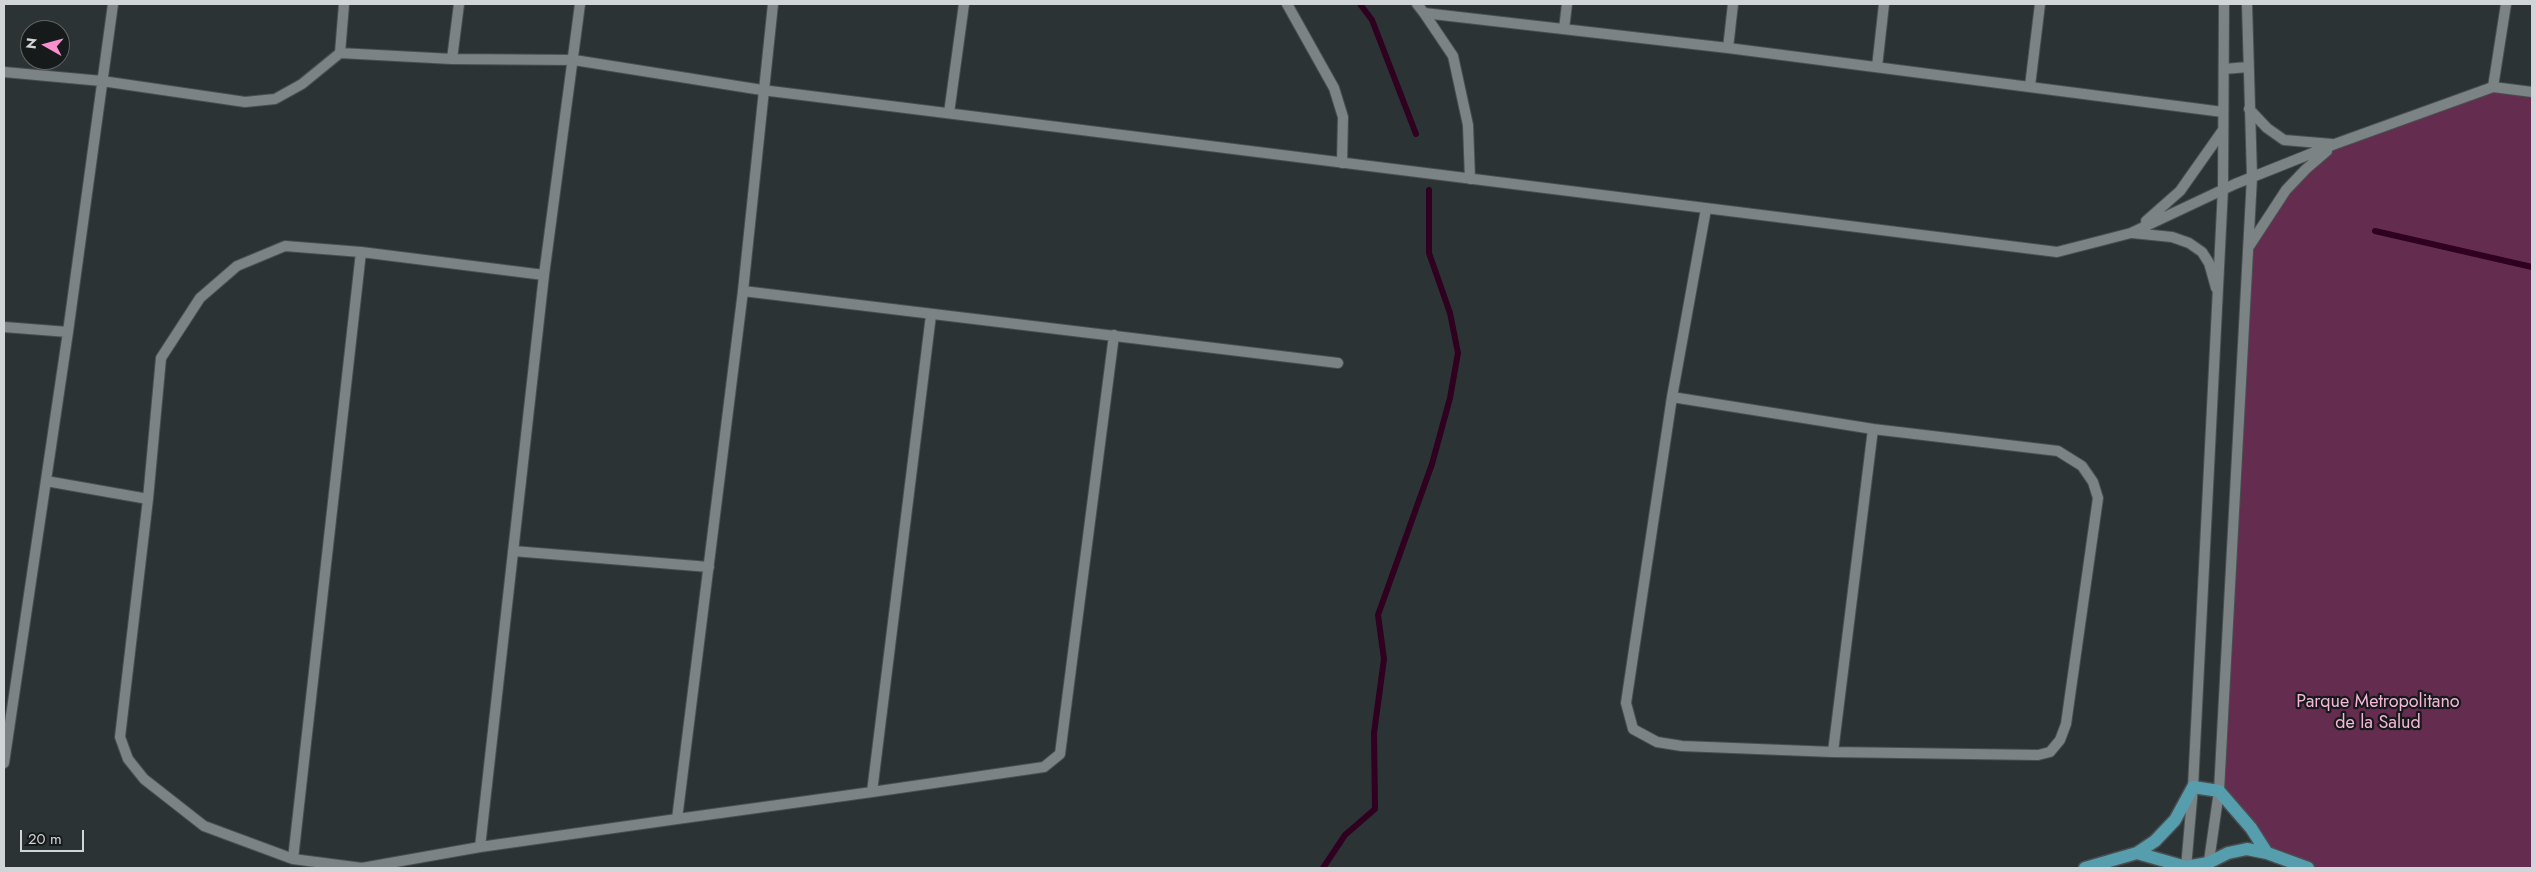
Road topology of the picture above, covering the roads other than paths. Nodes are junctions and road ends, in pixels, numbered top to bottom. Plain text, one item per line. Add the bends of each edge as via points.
1 (113, 4) edge
2 (344, 4) edge
3 (459, 4) edge
4 (580, 4) edge
5 (773, 4) edge
6 (964, 4) edge
7 (1287, 4) edge
8 (1417, 4) edge
9 (1567, 4) edge
10 (1733, 4) edge
11 (1884, 4) edge
12 (2040, 4) edge
13 (2224, 4) edge
14 (2247, 4) edge
15 (2506, 4) edge
16 (1424, 13) junction
17 (1564, 29) junction
18 (1728, 48) junction
19 (340, 52) junction
20 (452, 59) junction
21 (574, 60) junction
22 (1877, 67) junction
23 (2248, 67) junction
24 (2224, 69) junction
25 (4, 72) edge
26 (102, 81) junction
27 (2030, 86) junction
28 (2493, 87) junction
29 (762, 90) junction
30 (2532, 92) edge
31 (2249, 109) junction
32 (2224, 112) junction
33 (949, 114) junction
34 (2223, 129) junction
35 (2336, 144) junction
36 (1342, 163) junction
37 (2252, 177) junction
38 (1470, 179) junction
39 (2223, 188) junction
40 (1706, 208) junction
41 (2131, 233) junction
42 (2248, 248) junction
43 (361, 252) junction
44 (544, 275) junction
45 (743, 291) junction
46 (2218, 299) junction
47 (931, 315) junction
48 (4, 327) edge
49 (68, 332) junction
50 (1114, 335) junction
51 (1338, 363) dead end
52 (1672, 397) junction
53 (1873, 430) junction
54 (46, 481) junction
55 (148, 499) junction
56 (513, 551) junction
57 (709, 567) junction
58 (1833, 752) junction
59 (4, 763) edge
60 (2193, 787) junction
61 (2218, 791) junction
62 (872, 792) junction
63 (677, 819) junction
64 (480, 847) junction
65 (2137, 853) junction
66 (2267, 853) junction
67 (293, 859) junction
68 (2208, 866) edge
69 (2085, 868) edge
70 (2186, 868) edge
71 (2308, 868) edge

1 - 26 street
2 - 19 street
3 - 20 street
4 - 21 street
5 - 29 street
6 - 33 street
7 - 36 street via 1334,88 1343,117
8 - 16 street
9 - 17 street
10 - 18 street
11 - 22 street
12 - 27 street
13 - 24 street
14 - 23 street
15 - 28 street
16 - 17 street
16 - 38 street via 1453,56 1468,125
17 - 18 street
18 - 22 street
19 - 20 street
19 - 26 street via 302,84 275,99 245,102
20 - 21 street
21 - 29 street
21 - 44 street
22 - 27 street
23 - 24 street
23 - 31 street
24 - 32 street
25 - 26 street
26 - 49 street
27 - 32 street
28 - 30 street
28 - 35 street
29 - 33 street
29 - 45 street
31 - 35 street via 2284,140
31 - 37 street
32 - 34 street
33 - 36 street
34 - 39 street
34 - 41 street via 2180,191
35 - 37 street
35 - 42 street via 2286,190
36 - 38 street
37 - 39 street
37 - 42 street
38 - 40 street
39 - 41 street
39 - 46 street
40 - 41 street via 2057,252
40 - 52 street
41 - 46 street via 2172,237 2202,252 2209,263
42 - 61 street
43 - 44 street
43 - 55 street via 285,246 237,266 200,298 161,358
43 - 67 street
44 - 56 street
45 - 47 street
45 - 57 street
46 - 60 street
47 - 50 street
47 - 62 street
48 - 49 street
49 - 54 street
50 - 51 street
50 - 62 street via 1060,754 1044,767
52 - 53 street
52 - 58 street via 1626,703 1633,729 1657,742 1682,746
53 - 58 street
53 - 58 street via 2058,451 2082,466 2093,482 2098,498 2066,724 2060,740 2050,752 2038,755
54 - 55 street
54 - 59 street
55 - 67 street via 120,737 128,759 144,779 204,826
56 - 57 street
56 - 64 street
57 - 63 street
60 - 61 main road
60 - 65 main road via 2175,820 2155,841
60 - 70 street
61 - 66 main road via 2252,828
61 - 68 street
62 - 63 street
63 - 64 street
64 - 67 street via 362,868
65 - 69 main road
65 - 70 main road
66 - 68 main road via 2247,849 2228,853
66 - 71 main road
68 - 70 main road

